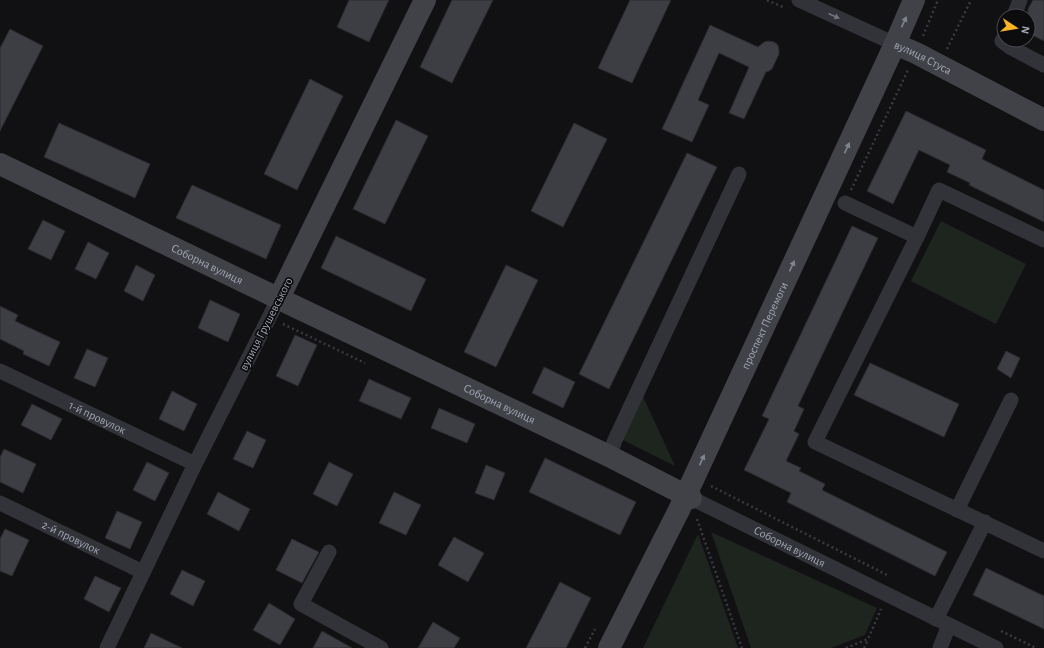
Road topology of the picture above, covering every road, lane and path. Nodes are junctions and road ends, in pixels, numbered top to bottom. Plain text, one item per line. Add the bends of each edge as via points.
1 (425, 0) edge
2 (799, 0) edge
3 (914, 0) edge
4 (971, 0) edge
5 (895, 44) junction
6 (1012, 48) edge
7 (946, 52) dead end
8 (1044, 65) edge
9 (1044, 120) edge
10 (0, 164) edge
11 (739, 174) dead end
12 (845, 203) dead end
13 (917, 237) junction
14 (1044, 240) edge
15 (279, 298) junction
16 (0, 371) edge
17 (1011, 400) dead end
18 (609, 456) junction
19 (195, 464) junction
20 (0, 503) edge
21 (691, 504) junction
22 (957, 510) junction
23 (985, 522) junction
24 (1044, 551) edge
25 (329, 552) dead end
26 (143, 572) junction
27 (884, 604) dead end
28 (943, 622) junction
29 (868, 640) junction
30 (107, 648) edge
31 (381, 648) edge
32 (609, 648) edge
33 (742, 648) edge
34 (846, 648) edge
35 (864, 648) edge
36 (940, 648) edge
37 (996, 648) edge

1 - 15 street, вулиця Грушевського
2 -> 5 street, вулиця Стуса
5 -> 3 street, проспект Перемоги
4 - 7 path
5 - 9 street, вулиця Стуса via 916,52
21 -> 5 street, проспект Перемоги
6 - 8 street
10 - 15 street, Соборна вулиця
11 - 18 street
12 - 13 street
13 - 14 street via 939,190
13 - 22 street via 815,442
15 - 18 street, Соборна вулиця
15 - 19 street, вулиця Грушевського
16 - 19 street, 1-й провулок
17 - 22 street
18 - 21 street, Соборна вулиця
19 - 26 street, вулиця Грушевського
20 - 26 street, 2-й провулок
21 - 28 street, Соборна вулиця
21 - 32 street, проспект Перемоги via 679,510
21 - 33 path
22 - 23 street
23 - 24 street
23 - 28 street
25 - 31 street via 301,604
26 - 30 street, вулиця Грушевського
27 - 29 path
28 - 36 street
28 - 37 street, Соборна вулиця
29 - 34 path
29 - 35 path

